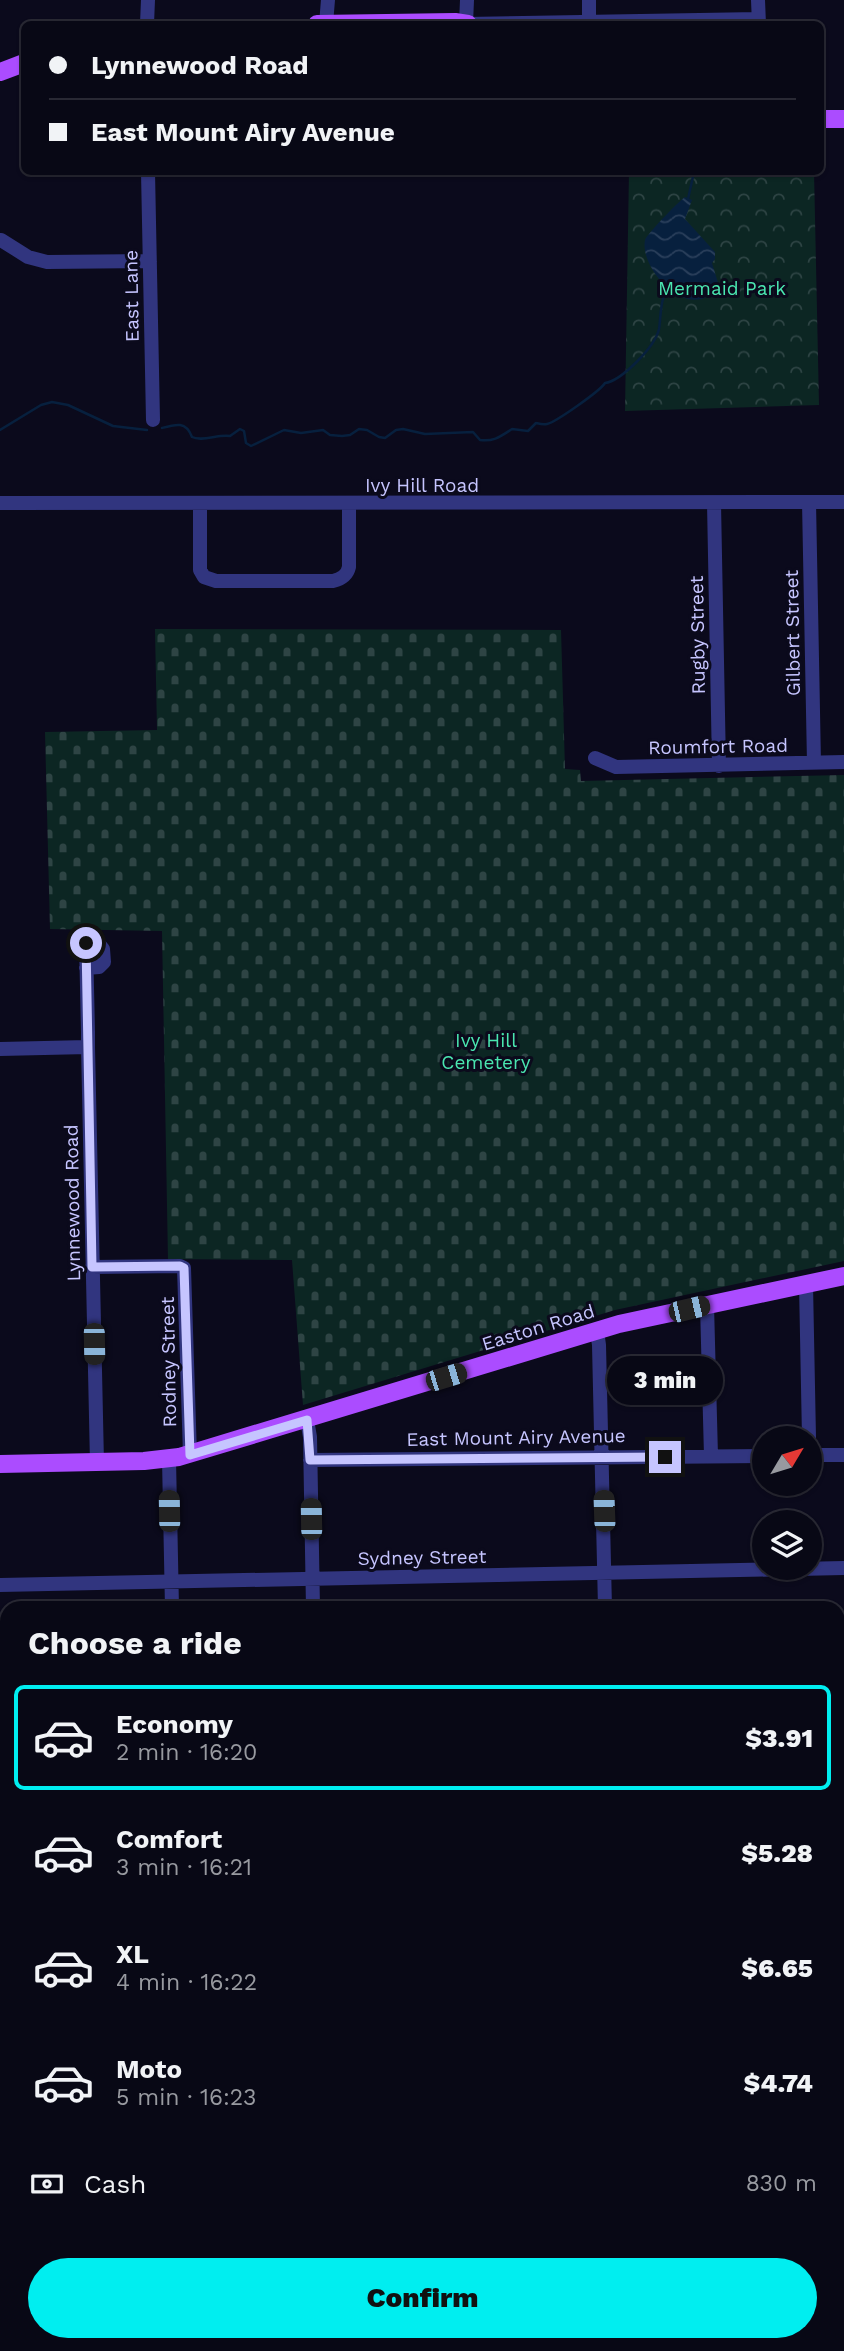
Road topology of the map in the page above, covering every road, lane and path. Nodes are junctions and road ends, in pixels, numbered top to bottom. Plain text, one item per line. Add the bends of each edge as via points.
1 (148, 0) edge
2 (328, 0) edge
3 (467, 0) edge
4 (589, 0) edge
5 (758, 0) edge
6 (147, 21) edge
7 (326, 21) edge
8 (467, 21) edge
9 (589, 21) edge
10 (759, 21) edge
11 (21, 63) edge
12 (0, 72) edge
13 (824, 119) edge
14 (844, 119) edge
15 (148, 175) edge
16 (0, 239) edge
17 (150, 261) junction
18 (153, 420) dead end
19 (809, 502) junction
20 (844, 502) edge
21 (0, 503) edge
22 (713, 503) junction
23 (200, 504) junction
24 (349, 505) junction
25 (595, 758) dead end
26 (844, 762) edge
27 (814, 763) junction
28 (719, 766) junction
29 (86, 943) dead end
30 (88, 1047) junction
31 (0, 1049) edge
32 (92, 1267) junction
33 (844, 1276) edge
34 (806, 1284) junction
35 (707, 1305) junction
36 (597, 1331) junction
37 (307, 1420) junction
38 (809, 1426) edge
39 (190, 1455) junction
40 (822, 1455) edge
41 (844, 1455) edge
42 (711, 1456) junction
43 (602, 1457) junction
44 (752, 1457) edge
45 (169, 1459) junction
46 (310, 1460) junction
47 (97, 1463) junction
48 (0, 1464) edge
49 (844, 1568) edge
50 (605, 1573) junction
51 (313, 1579) junction
52 (171, 1582) junction
53 (0, 1585) edge
54 (172, 1601) edge
55 (313, 1601) edge
56 (605, 1601) edge

1 - 6 street
2 - 7 street
3 - 8 street
4 - 9 street
5 - 10 street
11 - 12 main road
13 - 14 main road
15 - 17 street, East Lane
16 - 17 street via 28,257 47,262
17 - 18 street, East Lane
19 - 20 street, Ivy Hill Road
19 - 22 street, Ivy Hill Road
19 - 27 street, Gilbert Street
21 - 23 street, Ivy Hill Road
22 - 24 street, Ivy Hill Road
22 - 28 street, Rugby Street
23 - 24 street, Ivy Hill Road
23 - 24 street via 200,570 204,577 216,581 341,579 349,567
25 - 28 street, Roumfort Road via 616,767
26 - 27 street, Roumfort Road
27 - 28 street, Roumfort Road
29 - 30 street, Lynnewood Road via 102,946 105,958 99,967 86,968
30 - 31 street
30 - 32 street, Lynnewood Road
32 - 39 street, Rodney Street via 184,1268
32 - 47 street, Lynnewood Road
33 - 34 main road, Easton Road
34 - 35 main road, Easton Road
34 - 38 street
35 - 36 main road, Easton Road
35 - 42 street
36 - 37 main road, Easton Road
36 - 43 street
37 - 39 main road, Easton Road
37 - 46 street
39 - 45 main road, Easton Road
40 - 41 street
42 - 43 street, East Mount Airy Avenue
42 - 44 street, East Mount Airy Avenue
43 - 46 street, East Mount Airy Avenue
43 - 50 street
45 - 47 main road
45 - 52 street
46 - 51 street
47 - 48 main road
49 - 50 street, Sydney Street
50 - 51 street, Sydney Street
50 - 56 street
51 - 52 street, Sydney Street
51 - 55 street
52 - 53 street, Sydney Street
52 - 54 street

